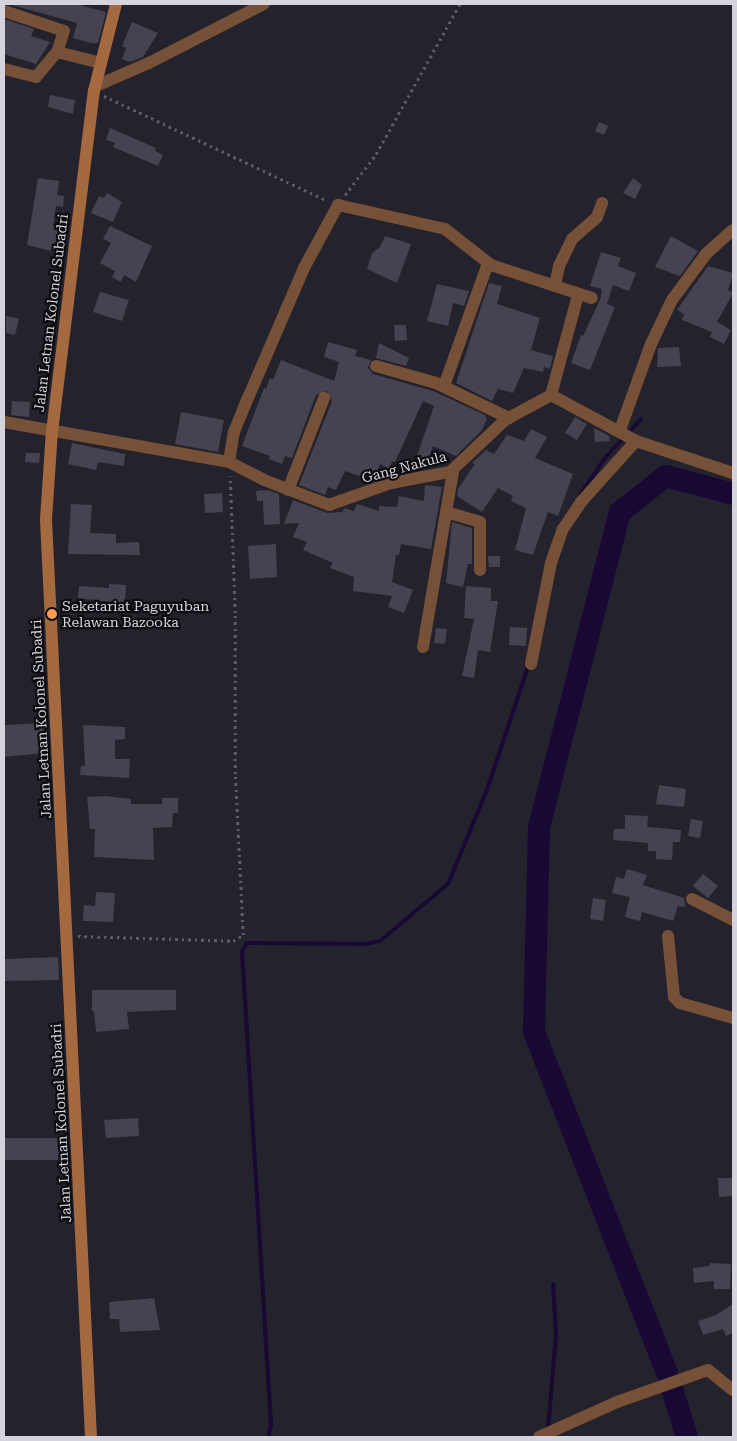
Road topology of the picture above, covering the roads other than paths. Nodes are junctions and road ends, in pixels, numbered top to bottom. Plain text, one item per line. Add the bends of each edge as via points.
1 (116, 4) edge
2 (264, 4) edge
3 (4, 12) edge
4 (58, 52) junction
5 (101, 63) junction
6 (4, 69) edge
7 (95, 88) junction
8 (602, 203) dead end
9 (733, 230) edge
10 (488, 263) junction
11 (555, 286) junction
12 (578, 295) junction
13 (592, 298) dead end
14 (376, 366) dead end
15 (444, 386) junction
16 (551, 395) junction
17 (324, 398) dead end
18 (509, 418) junction
19 (4, 422) edge
20 (52, 432) junction
21 (628, 436) junction
22 (229, 462) junction
23 (452, 471) junction
24 (733, 472) edge
25 (288, 490) junction
26 (446, 512) junction
27 (480, 570) dead end
28 (423, 646) dead end
29 (531, 664) dead end
30 (692, 899) dead end
31 (733, 920) edge
32 (668, 936) dead end
33 (733, 1018) edge
34 (733, 1390) edge
35 (542, 1436) edge
36 (91, 1437) edge

1 - 5 main road, Jalan Letnan Kolonel Subadri
2 - 7 street
3 - 4 street via 64,31
4 - 5 street
4 - 6 street via 36,78
5 - 7 main road, Jalan Letnan Kolonel Subadri
7 - 20 main road, Jalan Letnan Kolonel Subadri
8 - 11 street via 597,217 572,239 559,266
9 - 21 street via 706,254 672,300 651,344
10 - 11 street
10 - 15 street
10 - 22 street via 445,229 338,205 304,268 248,398 234,432
11 - 12 street
12 - 13 street
12 - 16 street
14 - 15 street
15 - 18 street
16 - 18 street, Gang Nakula
16 - 21 street
17 - 25 street
18 - 23 street, Gang Nakula
19 - 20 street, Gang Nakula
20 - 22 street, Gang Nakula
20 - 36 main road, Jalan Letnan Kolonel Subadri via 46,519
21 - 24 street
21 - 29 street via 563,529 551,563
22 - 25 street, Gang Nakula
23 - 25 street, Gang Nakula via 391,483 329,505
23 - 26 street
26 - 27 street via 480,522
26 - 28 street
30 - 31 street
32 - 33 street via 674,997 680,1003
34 - 35 street via 708,1370 617,1402

